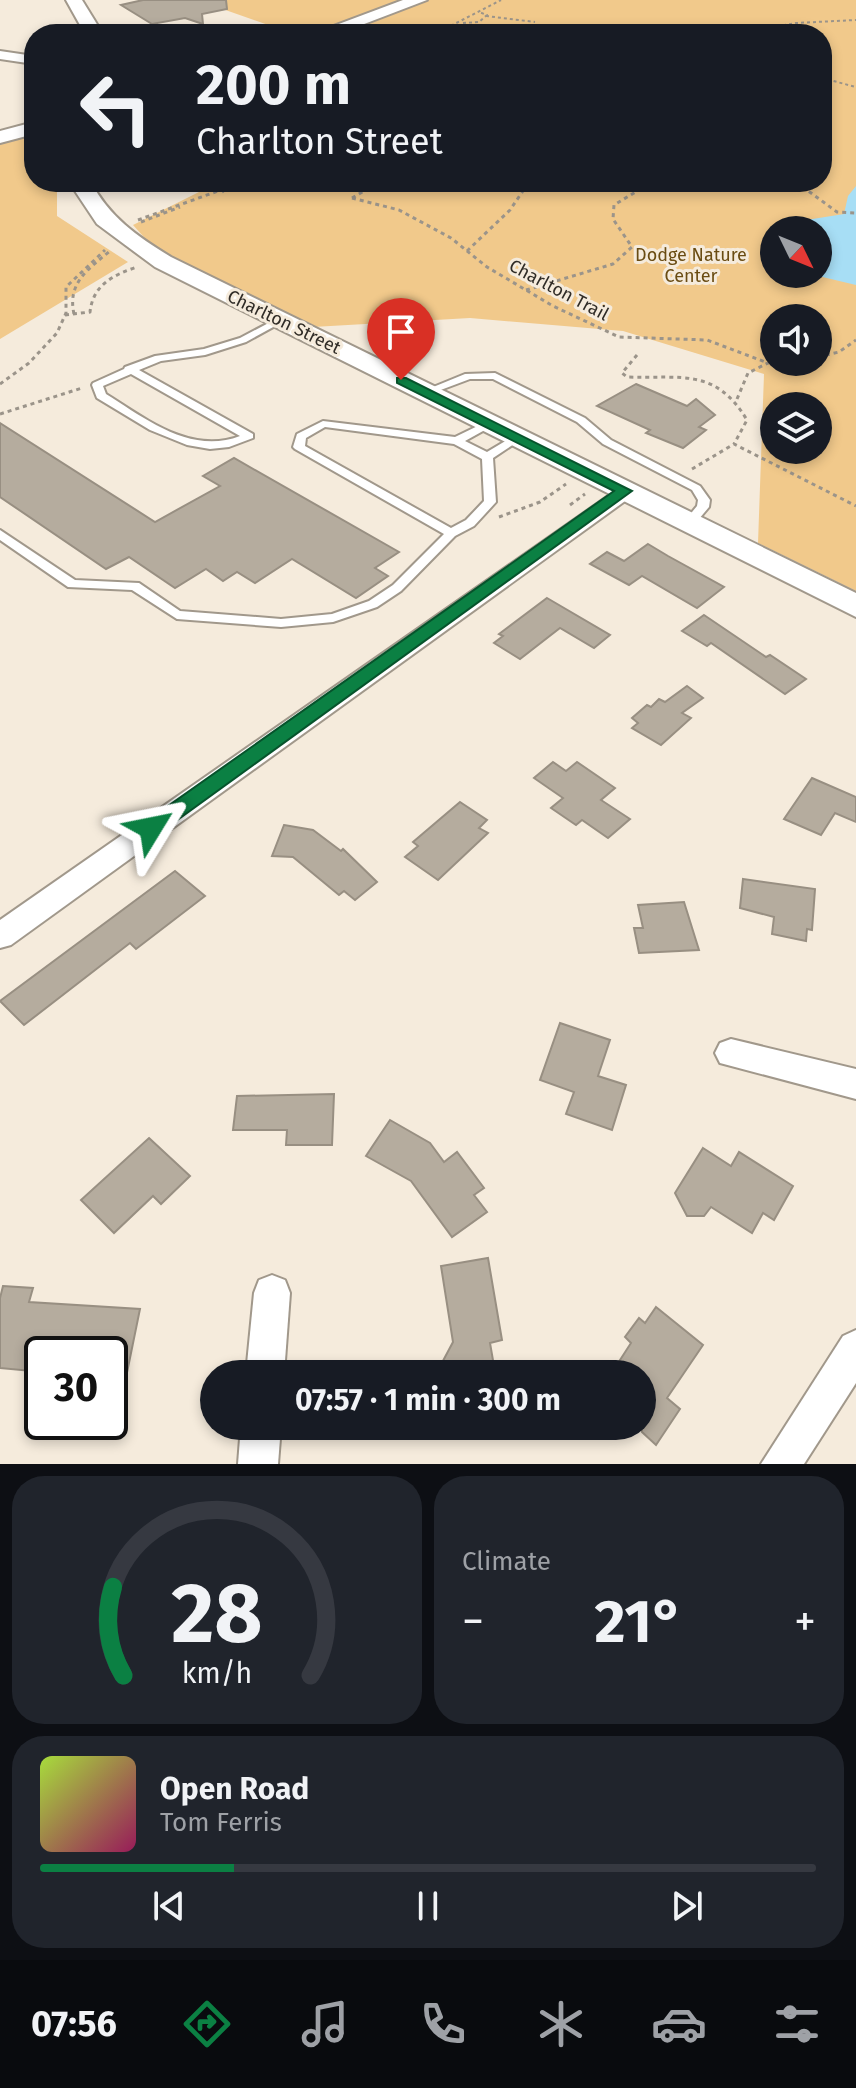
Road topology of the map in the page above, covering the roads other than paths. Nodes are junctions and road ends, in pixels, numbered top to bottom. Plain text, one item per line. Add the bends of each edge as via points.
1 (74, 0) edge
2 (419, 0) edge
3 (88, 24) edge
4 (350, 24) edge
5 (0, 55) edge
6 (24, 59) edge
7 (24, 131) edge
8 (0, 137) edge
9 (84, 192) edge
10 (281, 320) junction
11 (129, 369) junction
12 (426, 392) junction
13 (488, 424) junction
14 (518, 438) junction
15 (457, 441) junction
16 (487, 457) junction
17 (624, 491) junction
18 (689, 523) junction
19 (451, 533) junction
20 (0, 534) edge
21 (856, 606) edge
22 (0, 936) edge
23 (731, 1053) dead end
24 (856, 1084) edge
25 (272, 1293) dead end
26 (856, 1349) edge
27 (266, 1360) edge
28 (260, 1440) edge
29 (258, 1464) edge
30 (781, 1464) edge

1 - 3 street
2 - 4 street
5 - 6 street
7 - 8 street
9 - 10 street, Charlton Street via 91,207 118,235
10 - 11 lane via 218,348
10 - 12 street, Charlton Street
11 - 11 lane via 97,385 101,396 182,442 209,447 249,436
12 - 13 street, Charlton Street
12 - 18 lane via 469,376 495,376 696,488 704,500
13 - 14 street, Charlton Street
13 - 15 lane
14 - 16 lane
14 - 17 street, Charlton Street
15 - 16 lane
15 - 19 lane via 323,424 301,436 299,447
16 - 19 lane via 490,502
17 - 18 street, Charlton Street
17 - 22 street
18 - 21 street, Charlton Street
19 - 20 lane via 397,588 373,604 333,618 281,623 177,615 135,586 72,584
23 - 24 street
25 - 27 street
26 - 30 street
28 - 29 street

